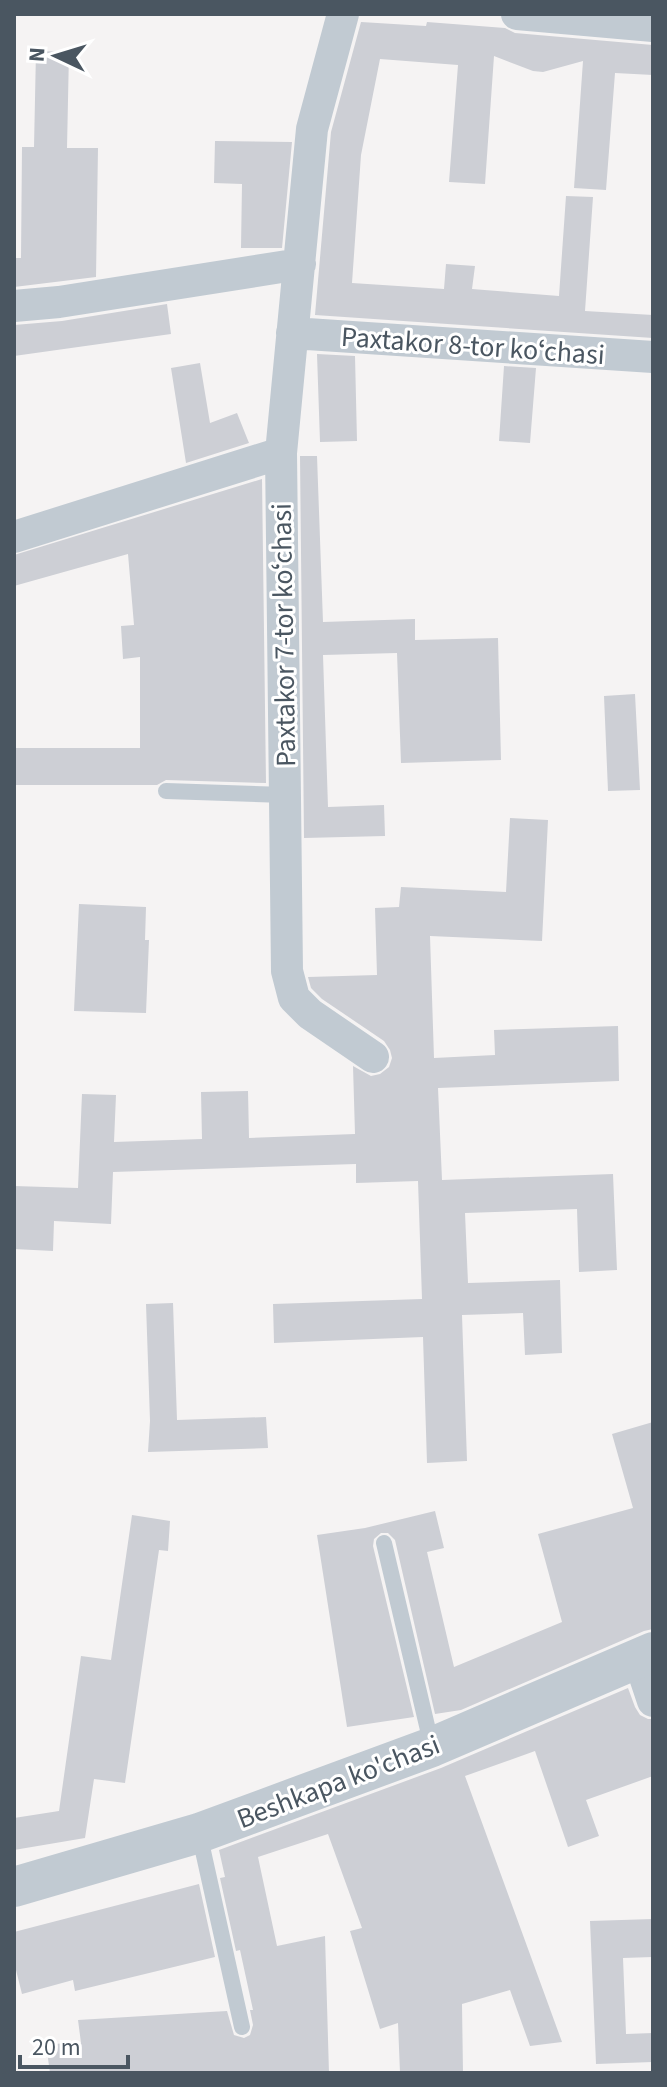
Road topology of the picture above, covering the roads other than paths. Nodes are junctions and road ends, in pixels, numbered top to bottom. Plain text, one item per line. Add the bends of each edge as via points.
1 (343, 14) edge
2 (517, 14) edge
3 (653, 26) edge
4 (300, 264) junction
5 (14, 306) edge
6 (292, 333) junction
7 (653, 357) edge
8 (281, 453) junction
9 (14, 537) edge
10 (166, 791) dead end
11 (285, 795) junction
12 (373, 1057) dead end
13 (384, 1543) dead end
14 (646, 1656) edge
15 (653, 1701) edge
16 (432, 1747) junction
17 (199, 1833) junction
18 (14, 1887) edge
19 (242, 2027) dead end

1 - 4 street via 312,129
2 - 3 street
4 - 5 street
4 - 6 street
6 - 7 street, Paxtakor 8-tor koʻchasi
6 - 8 street
8 - 9 street
8 - 11 street, Paxtakor 7-tor koʻchasi
10 - 11 lane
11 - 12 street, Paxtakor 7-tor koʻchasi via 287,971 294,998
13 - 16 lane
14 - 15 street
14 - 16 street, Beshkapa ko'chasi
16 - 17 street, Beshkapa ko'chasi
17 - 18 street, Beshkapa ko'chasi
17 - 19 lane

